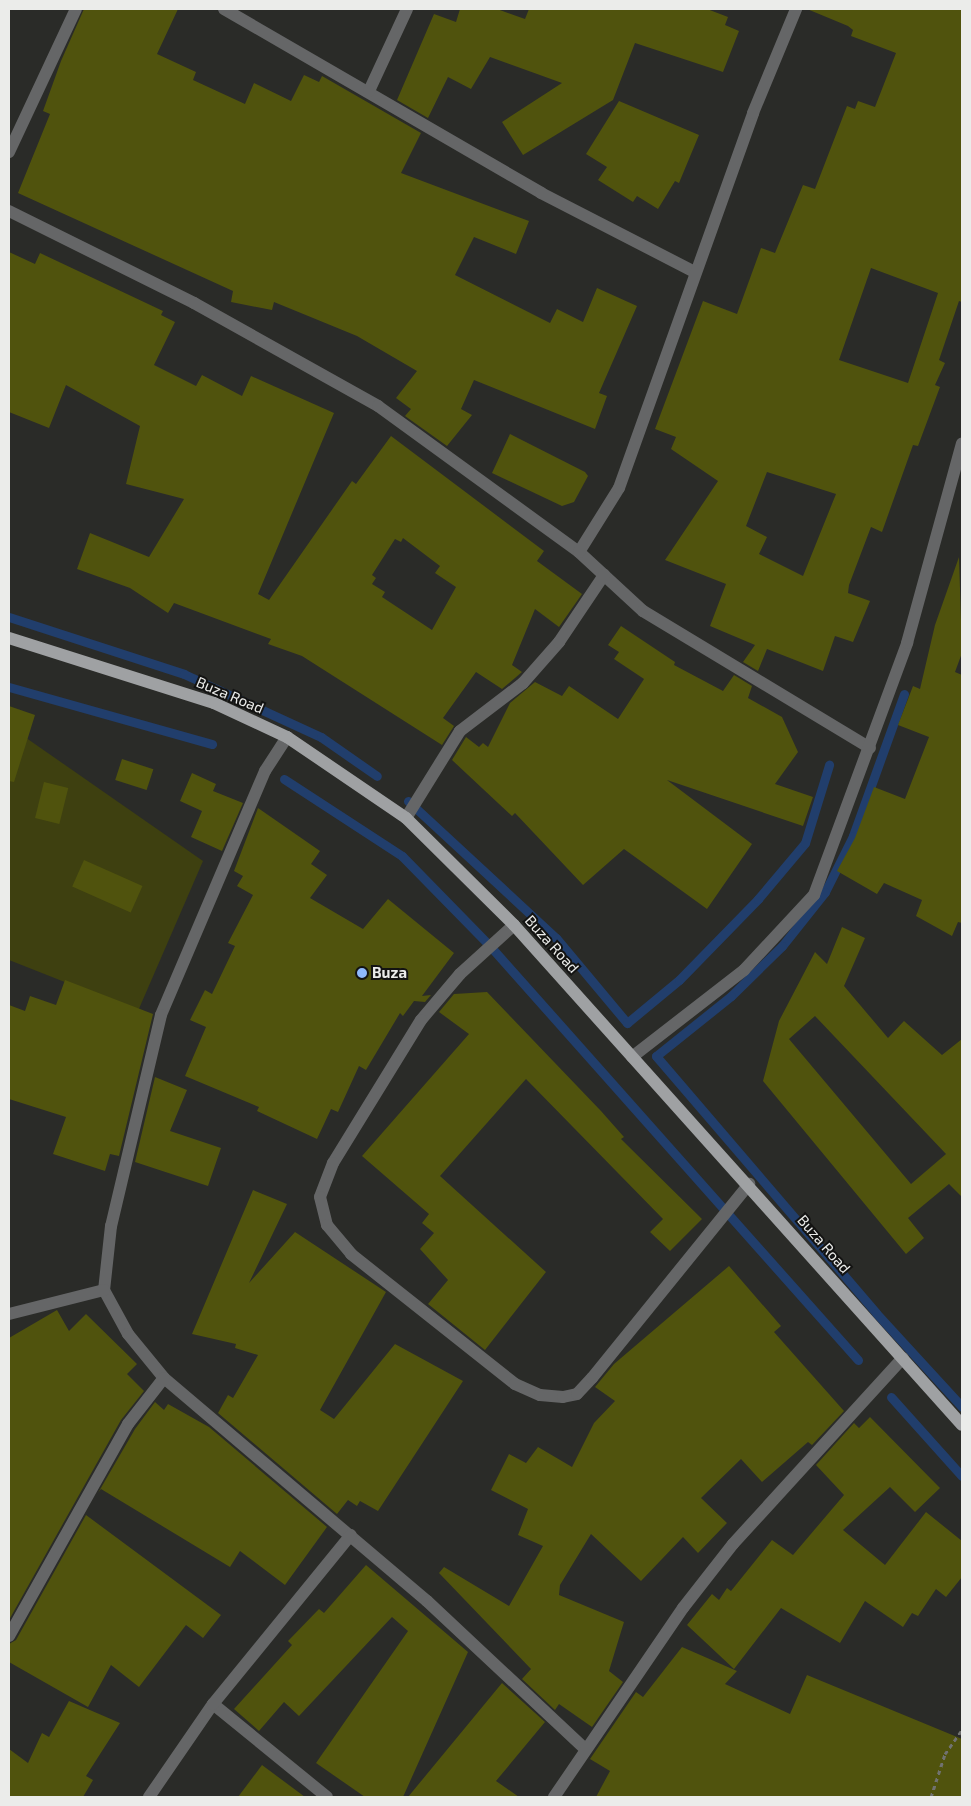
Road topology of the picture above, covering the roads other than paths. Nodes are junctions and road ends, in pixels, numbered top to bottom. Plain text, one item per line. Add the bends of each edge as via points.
1 (224, 9) edge
2 (408, 9) edge
3 (796, 9) edge
4 (72, 10) edge
5 (369, 91) junction
6 (9, 152) edge
7 (9, 211) edge
8 (695, 272) junction
9 (962, 443) edge
10 (956, 478) edge
11 (579, 552) junction
12 (604, 575) junction
13 (9, 638) edge
14 (287, 737) junction
15 (870, 748) junction
16 (406, 818) junction
17 (514, 925) junction
18 (632, 1057) junction
19 (750, 1184) junction
20 (104, 1290) junction
21 (9, 1314) edge
22 (903, 1358) junction
23 (164, 1378) junction
24 (962, 1425) edge
25 (352, 1535) junction
26 (9, 1636) edge
27 (213, 1704) junction
28 (586, 1749) junction
29 (149, 1797) edge
30 (327, 1797) edge
31 (554, 1797) edge

1 - 5 street
2 - 5 street
3 - 8 street
4 - 6 street
5 - 8 street via 541,193
7 - 11 street via 186,298 378,406
8 - 11 street via 619,488
9 - 10 street
10 - 15 street via 907,643
11 - 12 street
12 - 15 street via 643,611
12 - 16 street via 559,642 523,683 460,731
13 - 14 main road, Buza Road via 214,703
14 - 16 main road, Buza Road
14 - 20 street via 264,772 161,1015 111,1226
15 - 18 street via 814,895 744,970
16 - 17 main road, Buza Road
17 - 18 main road, Buza Road
17 - 19 street via 460,974 420,1020 333,1163 320,1198 327,1225 351,1254 515,1384 540,1395 563,1397 577,1394 592,1378 624,1333
18 - 19 main road, Buza Road
19 - 22 main road, Buza Road
20 - 21 street
20 - 23 street via 128,1334
22 - 24 main road, Buza Road
22 - 28 street via 733,1544
23 - 25 street
23 - 26 street via 128,1424
25 - 27 street
25 - 28 street
27 - 29 street
27 - 30 street
28 - 31 street

